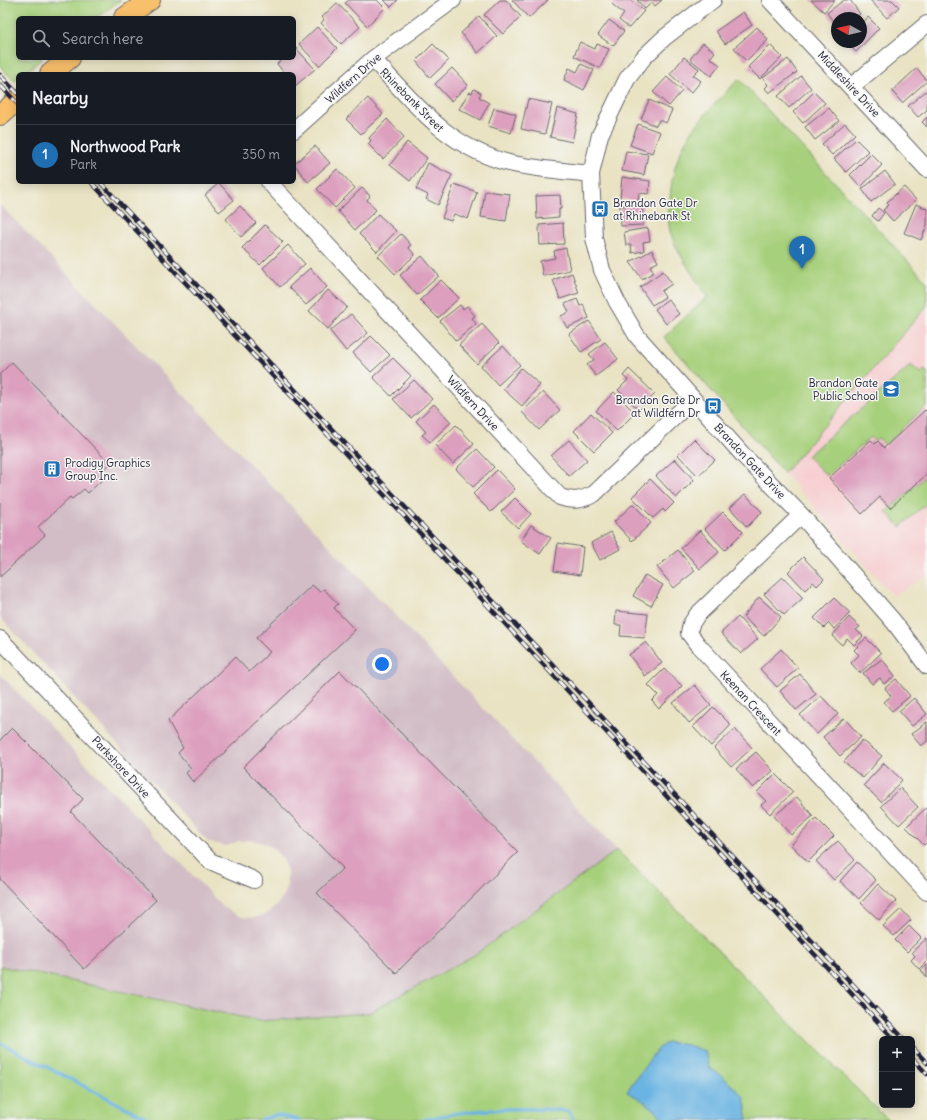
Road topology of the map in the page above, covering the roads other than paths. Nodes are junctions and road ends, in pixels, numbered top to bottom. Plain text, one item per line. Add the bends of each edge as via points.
1 (150, 0) edge
2 (452, 0) edge
3 (713, 0) edge
4 (770, 0) edge
5 (127, 16) edge
6 (927, 24) edge
7 (372, 59) junction
8 (68, 60) edge
9 (52, 72) edge
10 (852, 86) junction
11 (16, 102) edge
12 (0, 115) edge
13 (296, 128) edge
14 (927, 169) edge
15 (591, 174) junction
16 (271, 184) edge
17 (692, 400) junction
18 (802, 515) junction
19 (0, 639) edge
20 (927, 666) edge
21 (254, 880) dead end
22 (927, 892) edge

1 - 5 main road
2 - 7 street, Wildfern Drive
3 - 15 street, Brandon Gate Drive via 664,38 644,57 627,79 600,135
4 - 10 street, Middleshire Drive
6 - 10 street
7 - 13 street, Wildfern Drive
7 - 15 street, Rhinebank Street via 424,114 457,141 509,163
8 - 9 main road
10 - 14 street, Middleshire Drive
11 - 12 main road
15 - 17 street, Brandon Gate Drive via 594,238 602,270 637,336
16 - 17 street, Wildfern Drive via 560,498 569,501 583,500 594,494
17 - 18 street, Brandon Gate Drive
18 - 20 street, Brandon Gate Drive via 894,622
18 - 22 street, Keenan Crescent via 697,615 689,633
19 - 21 street, Parkshore Drive via 210,861

